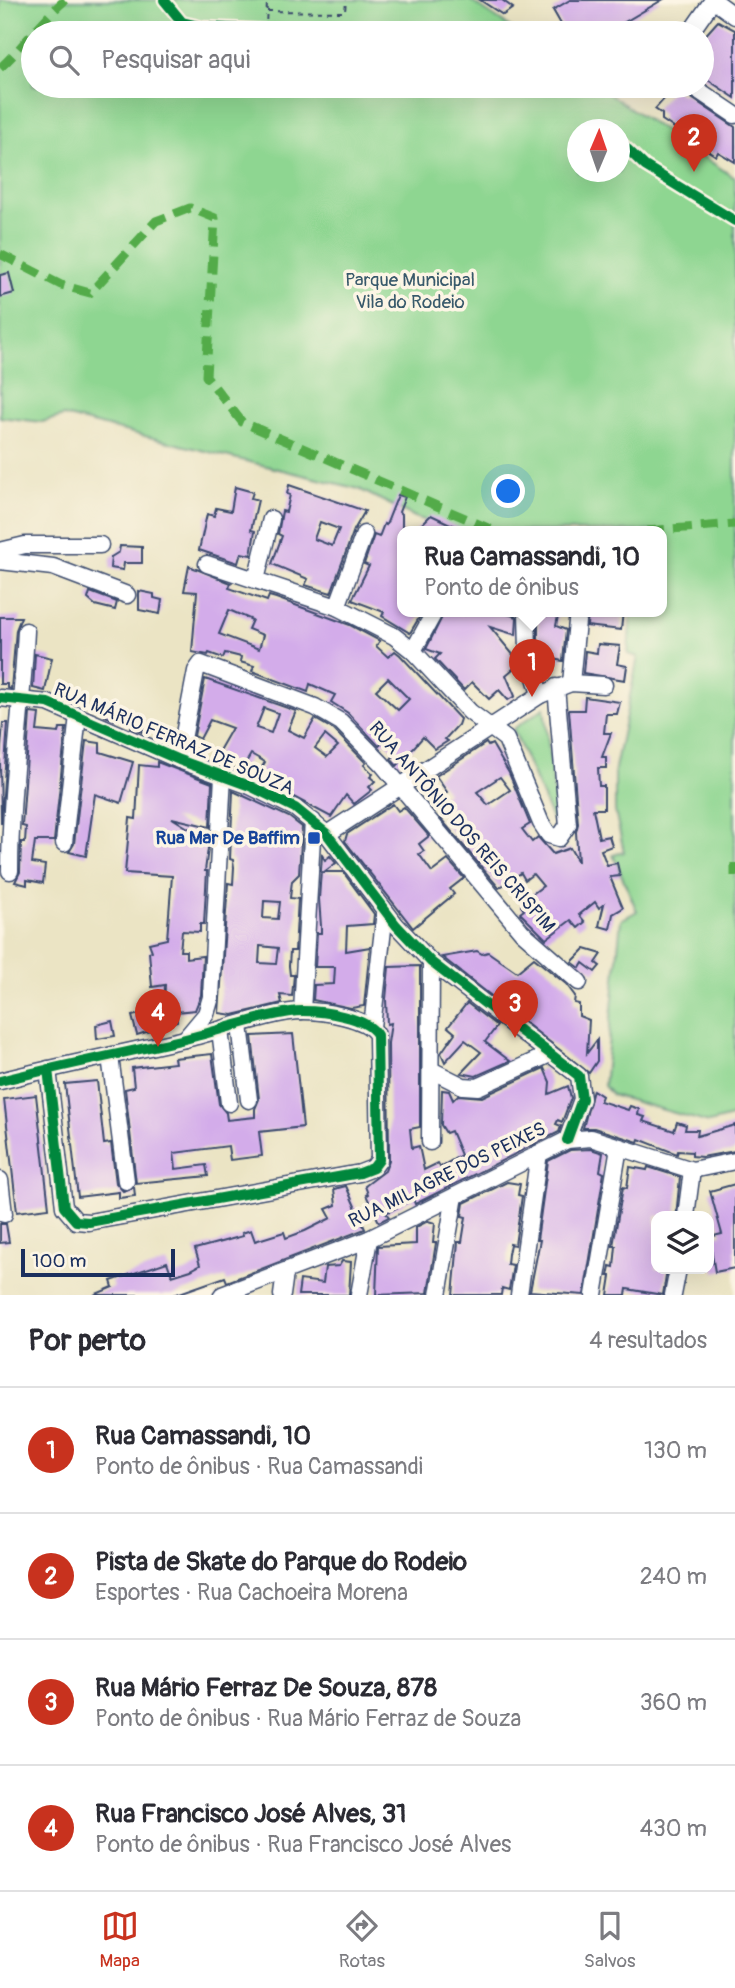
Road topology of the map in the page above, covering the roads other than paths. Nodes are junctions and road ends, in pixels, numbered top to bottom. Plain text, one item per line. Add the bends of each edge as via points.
1 (713, 0) edge
2 (735, 16) edge
3 (698, 21) edge
4 (710, 98) edge
5 (735, 115) edge
6 (271, 519) dead end
7 (364, 534) dead end
8 (100, 545) dead end
9 (0, 551) edge
10 (0, 561) edge
11 (207, 564) dead end
12 (256, 579) junction
13 (127, 595) dead end
14 (337, 607) junction
15 (432, 617) edge
16 (527, 617) edge
17 (577, 617) edge
18 (26, 631) dead end
19 (413, 652) junction
20 (564, 685) junction
21 (604, 685) dead end
22 (540, 695) junction
23 (0, 698) edge
24 (23, 698) junction
25 (0, 710) edge
26 (78, 715) junction
27 (491, 726) junction
28 (179, 760) junction
29 (223, 776) junction
30 (400, 785) junction
31 (313, 821) junction
32 (327, 834) junction
33 (64, 843) dead end
34 (10, 871) dead end
35 (385, 911) junction
36 (431, 962) junction
37 (579, 982) dead end
38 (302, 1011) junction
39 (240, 1026) junction
40 (372, 1027) junction
41 (220, 1030) junction
42 (185, 1039) junction
43 (551, 1054) junction
44 (110, 1056) junction
45 (48, 1069) junction
46 (431, 1070) junction
47 (0, 1081) edge
48 (249, 1100) dead end
49 (229, 1103) dead end
50 (567, 1140) junction
51 (430, 1142) dead end
52 (619, 1147) junction
53 (539, 1153) junction
54 (735, 1161) edge
55 (692, 1170) junction
56 (0, 1180) edge
57 (126, 1181) dead end
58 (455, 1196) junction
59 (686, 1211) edge
60 (4, 1214) dead end
61 (369, 1239) junction
62 (285, 1273) junction
63 (677, 1274) edge
64 (222, 1295) edge
65 (282, 1295) edge
66 (359, 1295) edge
67 (438, 1295) edge
68 (519, 1295) edge
69 (594, 1295) edge
70 (673, 1295) edge

1 - 2 street
1 - 3 street
4 - 5 street
6 - 12 street
7 - 14 street
8 - 9 street via 25,545
10 - 13 street via 53,567
11 - 12 street
12 - 14 street
14 - 19 street via 384,629
15 - 19 street
16 - 22 street via 528,652
17 - 20 street
18 - 24 street
19 - 27 street via 470,712
20 - 21 street
20 - 22 street
20 - 27 street via 568,825 559,838 549,835 541,824 512,750
22 - 27 street
23 - 24 street, RUA MÁRIO FERRAZ DE SOUZA
23 - 25 street
24 - 26 street, RUA MÁRIO FERRAZ DE SOUZA
24 - 34 street
26 - 28 street, RUA MÁRIO FERRAZ DE SOUZA
26 - 33 street
27 - 30 street
28 - 29 street, RUA MÁRIO FERRAZ DE SOUZA
28 - 30 street, RUA ANTÔNIO DOS REIS CRISPIM via 201,664 329,714
29 - 31 street, RUA MÁRIO FERRAZ DE SOUZA via 268,794
29 - 42 street via 211,997 206,1014
30 - 32 street
30 - 37 street, RUA ANTÔNIO DOS REIS CRISPIM via 522,932
31 - 32 street, RUA MÁRIO FERRAZ DE SOUZA
31 - 38 street
32 - 35 street, RUA MÁRIO FERRAZ DE SOUZA
35 - 36 street, RUA MÁRIO FERRAZ DE SOUZA
35 - 40 street
36 - 43 street, RUA MÁRIO FERRAZ DE SOUZA
36 - 46 street
38 - 39 street
38 - 40 street
39 - 41 street
39 - 48 street
40 - 45 street via 378,1040 380,1155 373,1168 89,1222 72,1219 64,1207
41 - 42 street
41 - 49 street
42 - 44 street
43 - 46 street via 478,1087 463,1086
43 - 50 street, RUA MÁRIO FERRAZ DE SOUZA via 572,1068 582,1087
44 - 45 street
44 - 57 street
45 - 47 street
46 - 51 street
50 - 52 street, RUA MILAGRE DOS PEIXES via 591,1138
50 - 53 street, RUA MILAGRE DOS PEIXES
52 - 55 street, RUA MILAGRE DOS PEIXES
52 - 69 street
53 - 58 street, RUA MILAGRE DOS PEIXES
53 - 68 street
54 - 55 street, RUA MILAGRE DOS PEIXES
55 - 59 street
56 - 60 street
58 - 61 street, RUA MILAGRE DOS PEIXES
58 - 67 street
61 - 62 street, RUA MILAGRE DOS PEIXES
61 - 66 street
62 - 64 street, RUA MILAGRE DOS PEIXES
62 - 65 street
63 - 70 street

